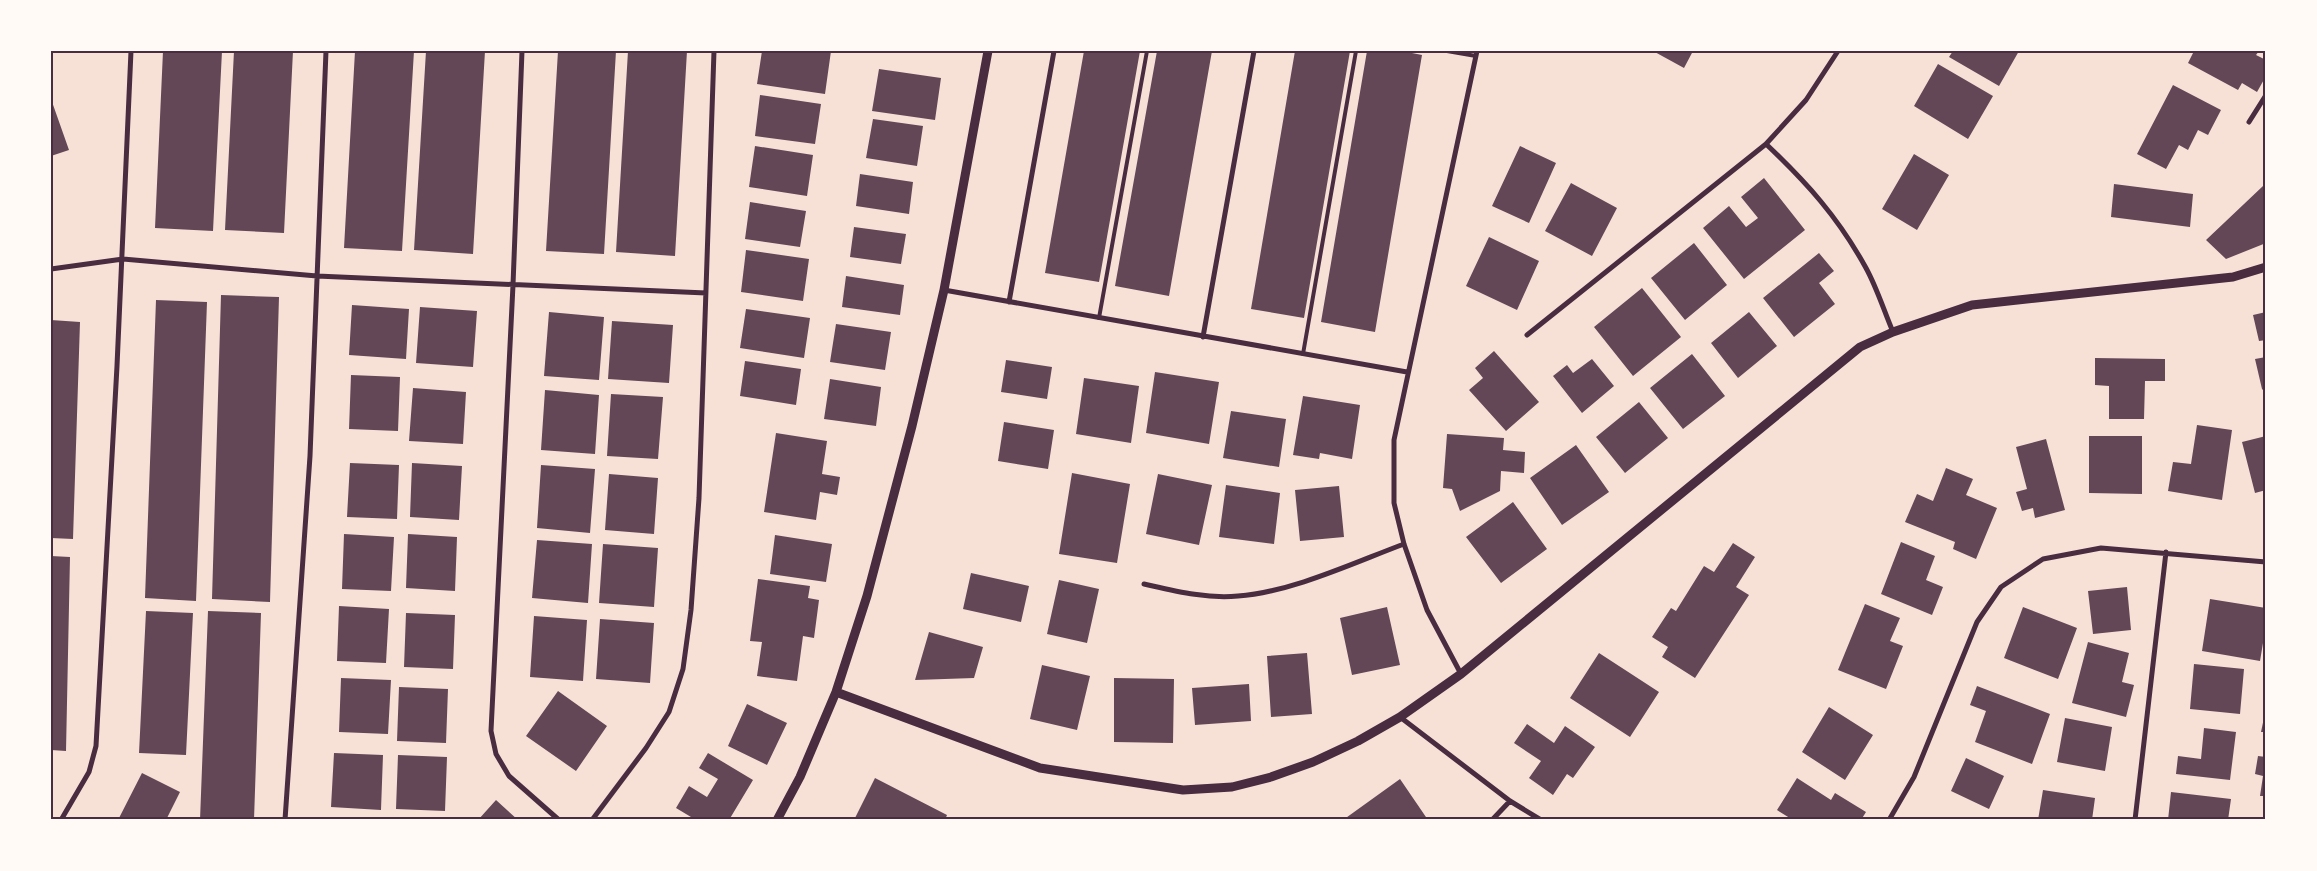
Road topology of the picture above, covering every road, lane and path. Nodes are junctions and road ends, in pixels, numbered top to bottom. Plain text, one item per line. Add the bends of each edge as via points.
1 (131, 51) edge
2 (326, 51) edge
3 (522, 51) edge
4 (714, 51) edge
5 (988, 51) edge
6 (1054, 51) edge
7 (1147, 51) edge
8 (1254, 51) edge
9 (1356, 51) edge
10 (1448, 51) edge
11 (1838, 51) edge
12 (1476, 54) edge
13 (2266, 95) edge
14 (2249, 122) dead end
15 (1766, 144) junction
16 (123, 259) junction
17 (2266, 267) edge
18 (51, 270) edge
19 (317, 276) junction
20 (513, 285) junction
21 (944, 290) junction
22 (706, 293) junction
23 (1009, 302) junction
24 (1099, 318) junction
25 (1893, 332) junction
26 (1527, 335) dead end
27 (1202, 337) junction
28 (1303, 355) junction
29 (1408, 372) junction
30 (1404, 544) junction
31 (2166, 552) junction
32 (2266, 562) edge
33 (1144, 584) dead end
34 (1462, 674) junction
35 (836, 692) junction
36 (1400, 717) junction
37 (1510, 801) junction
38 (61, 820) edge
39 (286, 820) edge
40 (559, 820) edge
41 (592, 820) edge
42 (777, 820) edge
43 (1492, 820) edge
44 (1540, 820) edge
45 (1889, 820) edge
46 (2135, 820) edge

1 - 16 street
2 - 19 street
3 - 20 street
4 - 22 street
5 - 21 street
6 - 23 street
7 - 24 lane
8 - 27 street
9 - 28 lane
10 - 12 lane
11 - 15 street via 1806,100
12 - 29 street
13 - 14 street
15 - 25 street via 1805,181 1839,224 1867,270
15 - 26 street
16 - 18 street
16 - 19 street
16 - 38 street via 96,746 89,772
17 - 25 street via 2233,277 1972,305
19 - 20 street
19 - 39 street via 310,456
20 - 22 street
20 - 40 street via 490,731 496,754 509,776
21 - 23 street
21 - 35 street via 867,596
22 - 41 street via 699,498 683,669 668,712 646,748
23 - 24 street
24 - 27 street
25 - 34 street via 1860,347
27 - 28 street
28 - 29 street
29 - 30 street via 1392,466 1394,503
30 - 33 street via 1311,579 1238,596 1190,595
30 - 34 street via 1427,610
31 - 32 street
31 - 45 street via 2100,548 2043,559 2001,587 1977,622 1914,777
31 - 46 street
34 - 36 street
35 - 36 street via 1040,768 1183,790 1232,787 1271,777 1340,749
35 - 42 street
36 - 37 street
37 - 43 street
37 - 44 street

